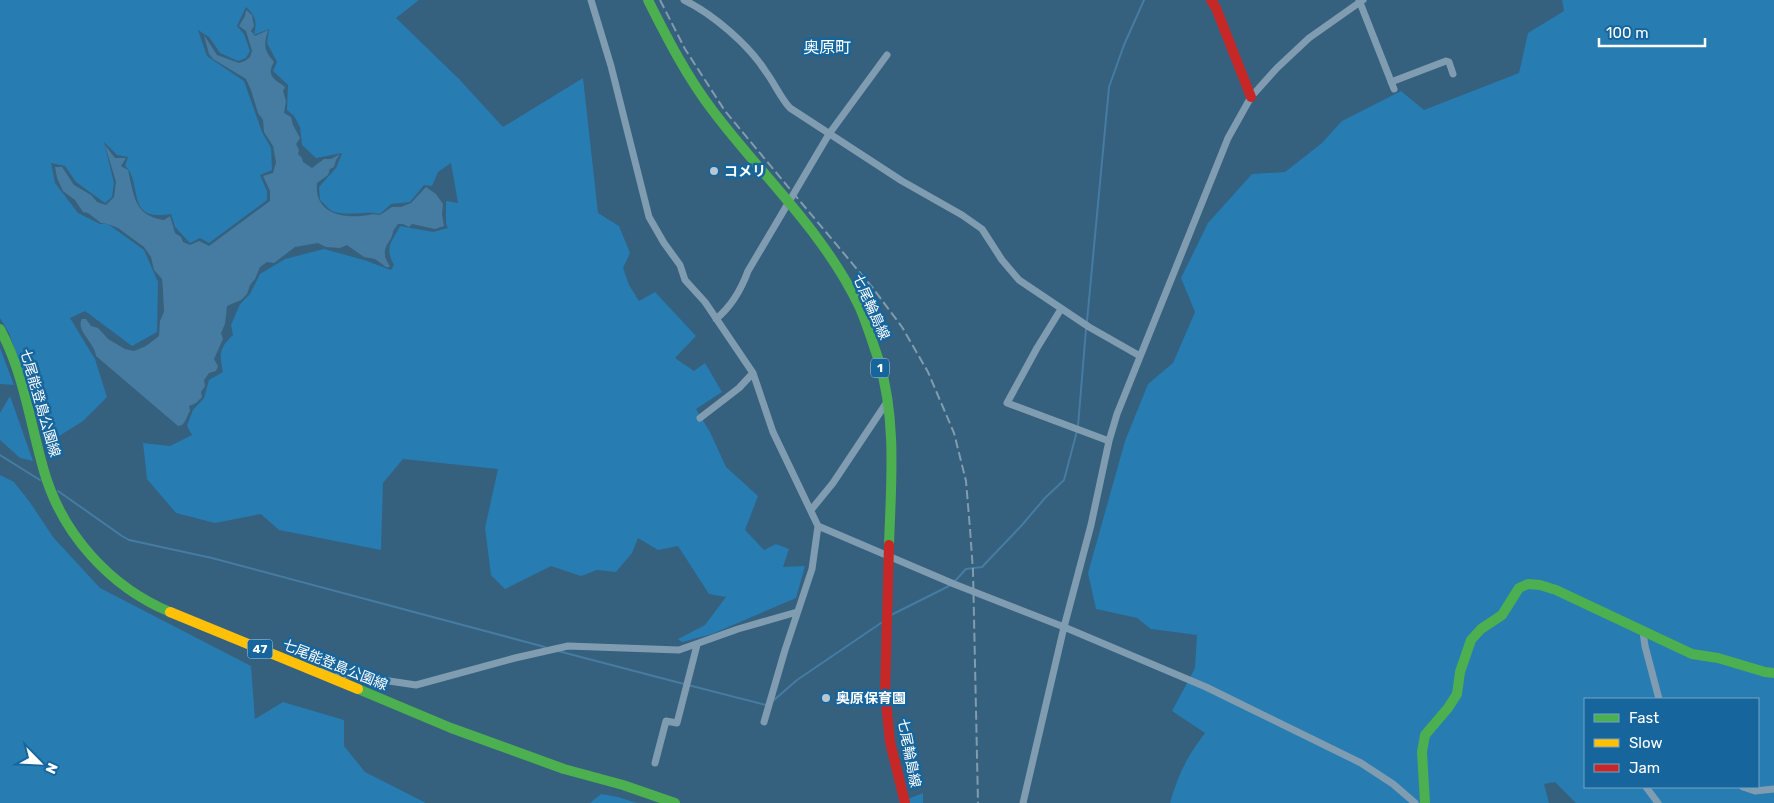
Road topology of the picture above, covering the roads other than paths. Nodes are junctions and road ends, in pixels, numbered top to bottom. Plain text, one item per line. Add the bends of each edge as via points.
1 (591, 0) edge
2 (648, 0) edge
3 (684, 0) edge
4 (1211, 0) edge
5 (1361, 0) edge
6 (887, 54) dead end
7 (1453, 74) dead end
8 (1251, 97) junction
9 (829, 134) junction
10 (788, 202) junction
11 (1061, 309) junction
12 (716, 319) junction
13 (0, 329) edge
14 (1140, 356) junction
15 (753, 373) junction
16 (887, 402) junction
17 (700, 418) dead end
18 (1109, 441) junction
19 (811, 510) junction
20 (818, 526) junction
21 (889, 556) junction
22 (797, 612) junction
23 (1064, 627) junction
24 (1643, 632) junction
25 (697, 645) junction
26 (307, 668) junction
27 (1774, 673) edge
28 (1658, 698) edge
29 (764, 722) dead end
30 (655, 764) dead end
31 (1647, 788) edge
32 (1745, 788) edge
33 (1774, 789) edge
34 (674, 803) edge
35 (905, 803) edge
36 (1023, 803) edge
37 (1415, 803) edge
38 (1425, 803) edge
39 (1658, 803) edge

1 - 12 street via 650,217 680,265 685,280
2 - 10 main road, 七尾輪島線 / 1 via 672,48 712,110
3 - 9 street via 698,6 728,31 765,70 790,108
4 - 8 main road
5 - 7 street via 1393,85 1446,61
5 - 8 street via 1309,38
6 - 9 street
8 - 14 street via 1228,138
9 - 10 street
9 - 11 street via 982,229 1019,280
10 - 12 street via 748,271 739,293
10 - 16 main road, 七尾輪島線 / 1 via 824,246 860,308 879,362
11 - 14 street
11 - 18 street via 1007,403
12 - 15 street
13 - 26 main road, 七尾能登島公園線 / 47 via 17,367 45,473 60,511 80,543 102,567 135,594 163,609
14 - 18 street
15 - 17 street
15 - 19 street via 774,432
16 - 19 street
16 - 21 main road, 七尾輪島線 / 1 via 892,464
18 - 23 street
19 - 20 street
20 - 21 street
20 - 22 street via 812,569
21 - 23 street
21 - 35 main road, 七尾輪島線 / 1 via 885,692 890,742
22 - 25 street
22 - 29 street
23 - 36 street
23 - 37 street via 1206,687 1361,763
24 - 27 main road via 1692,654
24 - 28 street
24 - 38 main road via 1556,590 1528,584 1519,588 1502,615 1471,640 1460,672 1457,694 1425,735 1422,752
25 - 26 street via 679,650 568,646 416,685
25 - 30 street via 677,723 666,721
26 - 34 main road, 七尾能登島公園線 / 47 via 460,731 564,769
31 - 39 street
32 - 33 street via 1755,791

